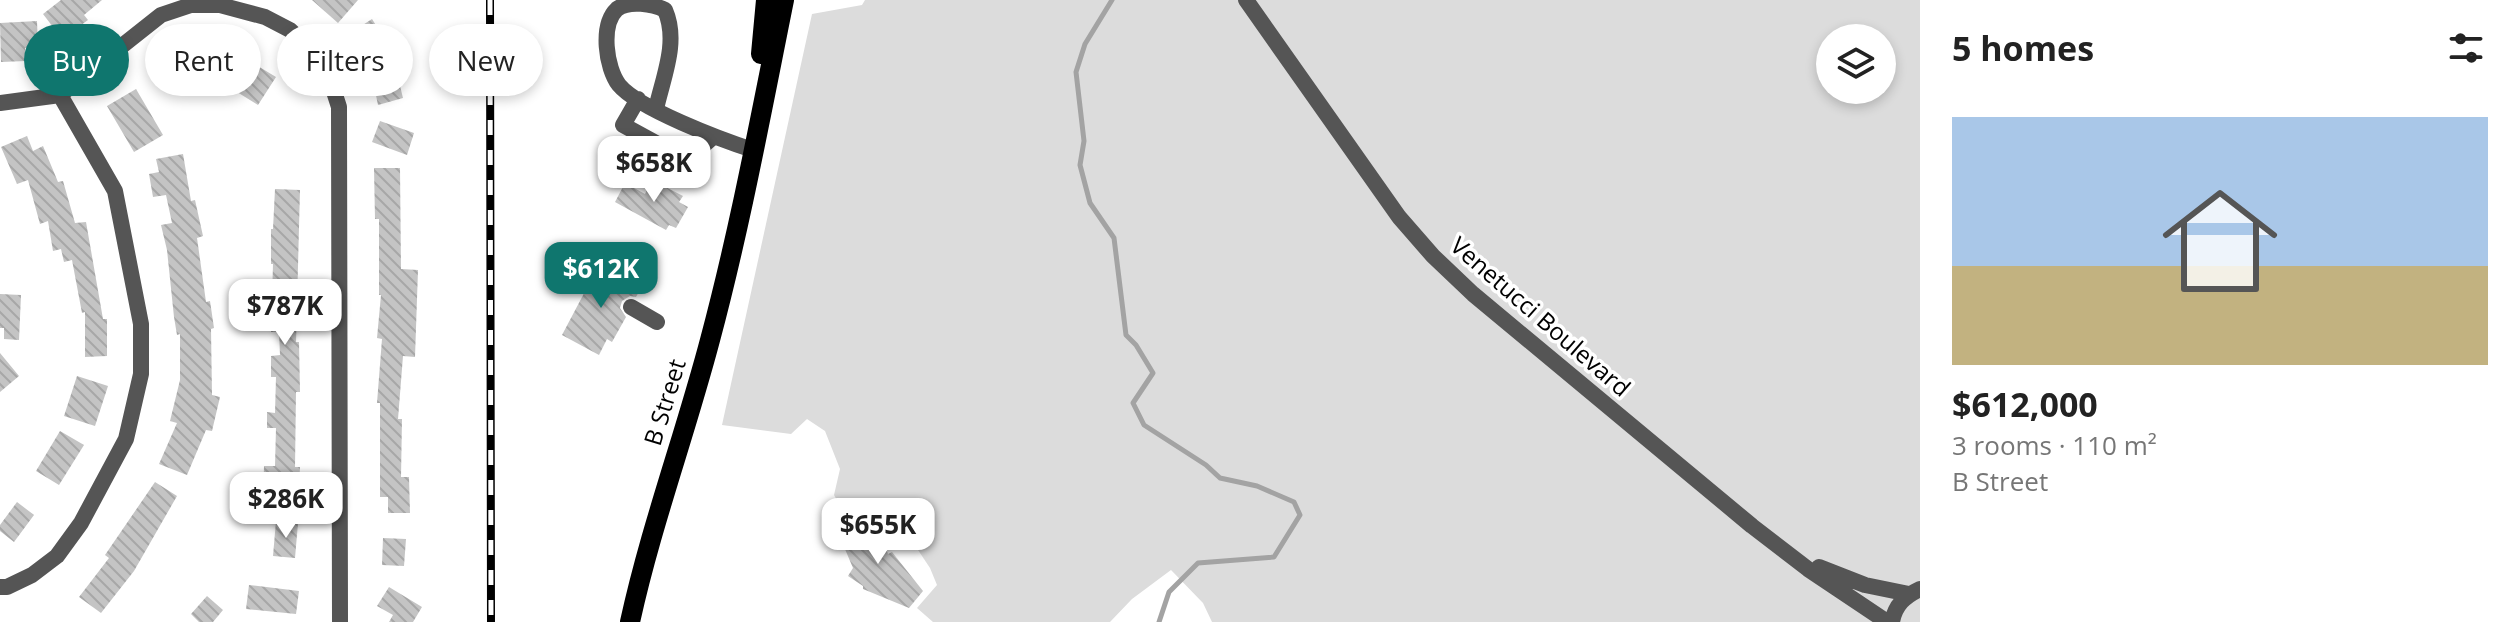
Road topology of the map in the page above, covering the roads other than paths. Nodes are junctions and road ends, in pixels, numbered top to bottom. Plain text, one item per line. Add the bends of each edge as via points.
1 (766, 0) edge
2 (784, 0) edge
3 (1248, 3) edge
4 (129, 40) edge
5 (52, 96) edge
6 (61, 96) edge
7 (638, 99) junction
8 (0, 103) edge
9 (656, 109) junction
10 (713, 137) junction
11 (753, 150) junction
12 (631, 307) dead end
13 (657, 322) dead end
14 (1788, 553) junction
15 (0, 587) edge
16 (1914, 592) edge
17 (340, 622) edge
18 (630, 622) edge
19 (1890, 622) edge

1 - 11 main road, B Street
2 - 11 main road, B Street
3 - 14 street, Venetucci Boulevard via 1399,217 1433,256
4 - 17 street via 161,15 191,5 220,5 290,30 328,73 339,107
5 - 8 street
6 - 15 street via 115,191 141,324 141,374 126,439 81,523 57,556 32,575
7 - 9 street
7 - 9 street via 620,87 606,54 611,19 624,5 665,10 671,25
7 - 10 street via 623,125 687,160
9 - 10 street
10 - 11 street
11 - 18 main road, B Street via 710,340
12 - 13 street
14 - 16 street, Venetucci Boulevard via 1865,585
14 - 19 street, Venetucci Boulevard
16 - 19 street via 1896,608

